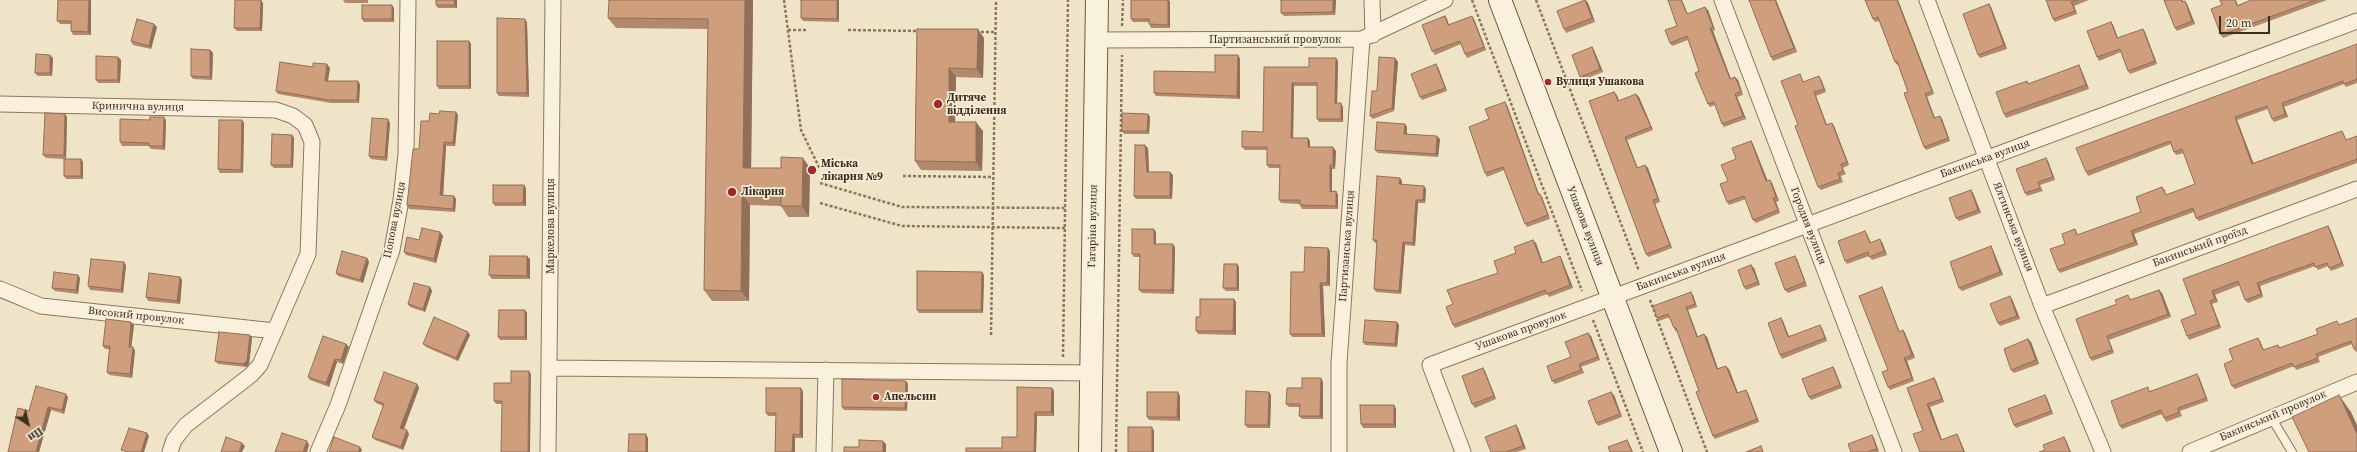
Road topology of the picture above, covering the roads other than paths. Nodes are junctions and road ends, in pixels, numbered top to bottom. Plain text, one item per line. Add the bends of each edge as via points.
1 (408, 0) edge
2 (553, 0) edge
3 (1097, 0) edge
4 (1372, 0) edge
5 (1445, 0) edge
6 (1500, 0) edge
7 (1722, 0) edge
8 (1927, 0) edge
9 (2357, 21) edge
10 (1368, 37) junction
11 (1096, 40) junction
12 (0, 104) edge
13 (1987, 158) junction
14 (2357, 189) edge
15 (1808, 225) junction
16 (0, 289) edge
17 (1612, 297) junction
18 (2042, 306) junction
19 (275, 331) junction
20 (550, 368) junction
21 (826, 370) junction
22 (1091, 373) junction
23 (2356, 386) edge
24 (2271, 417) junction
25 (2210, 448) edge
26 (170, 452) edge
27 (318, 452) edge
28 (548, 452) edge
29 (824, 452) edge
30 (1090, 452) edge
31 (1339, 452) edge
32 (1463, 452) edge
33 (1671, 452) edge
34 (1894, 452) edge
35 (2103, 452) edge
36 (2190, 452) edge
37 (2292, 452) edge

1 - 27 street, Попова вулиця via 406,154 392,250 338,405
2 - 20 street, Маркелова вулиця
3 - 11 street, Гагаріна вулиця
4 - 10 street, Партизанська вулиця
5 - 10 street, Партизанський провулок
6 - 17 street, Ушакова вулиця
7 - 15 street, Городня вулиця
8 - 13 street, Ялтинська вулиця
9 - 13 street, Бакинська вулиця
10 - 11 street, Партизанський провулок
10 - 31 street, Партизанська вулиця via 1339,363
11 - 22 street, Гагаріна вулиця
12 - 19 street, Кринична вулиця via 276,110 293,116 305,125 312,142 308,254
13 - 15 street, Бакинська вулиця
13 - 18 street, Ялтинська вулиця
14 - 18 street, Бакинський проїзд
15 - 17 street, Бакинська вулиця
15 - 34 street, Городня вулиця
16 - 19 street, Високий провулок via 41,306
17 - 32 street, Ушакова провулок via 1430,365
17 - 33 street, Ушакова вулиця
18 - 35 street, Ялтинська вулиця
19 - 26 street, Кринична вулиця via 260,365 186,425 174,440
20 - 21 street
20 - 28 street, Маркелова вулиця
21 - 22 street
21 - 29 street
22 - 30 street, Гагаріна вулиця
23 - 24 street, Бакинський провулок
24 - 25 street, Бакинський провулок
24 - 37 lane
25 - 36 street, Бакинський провулок

